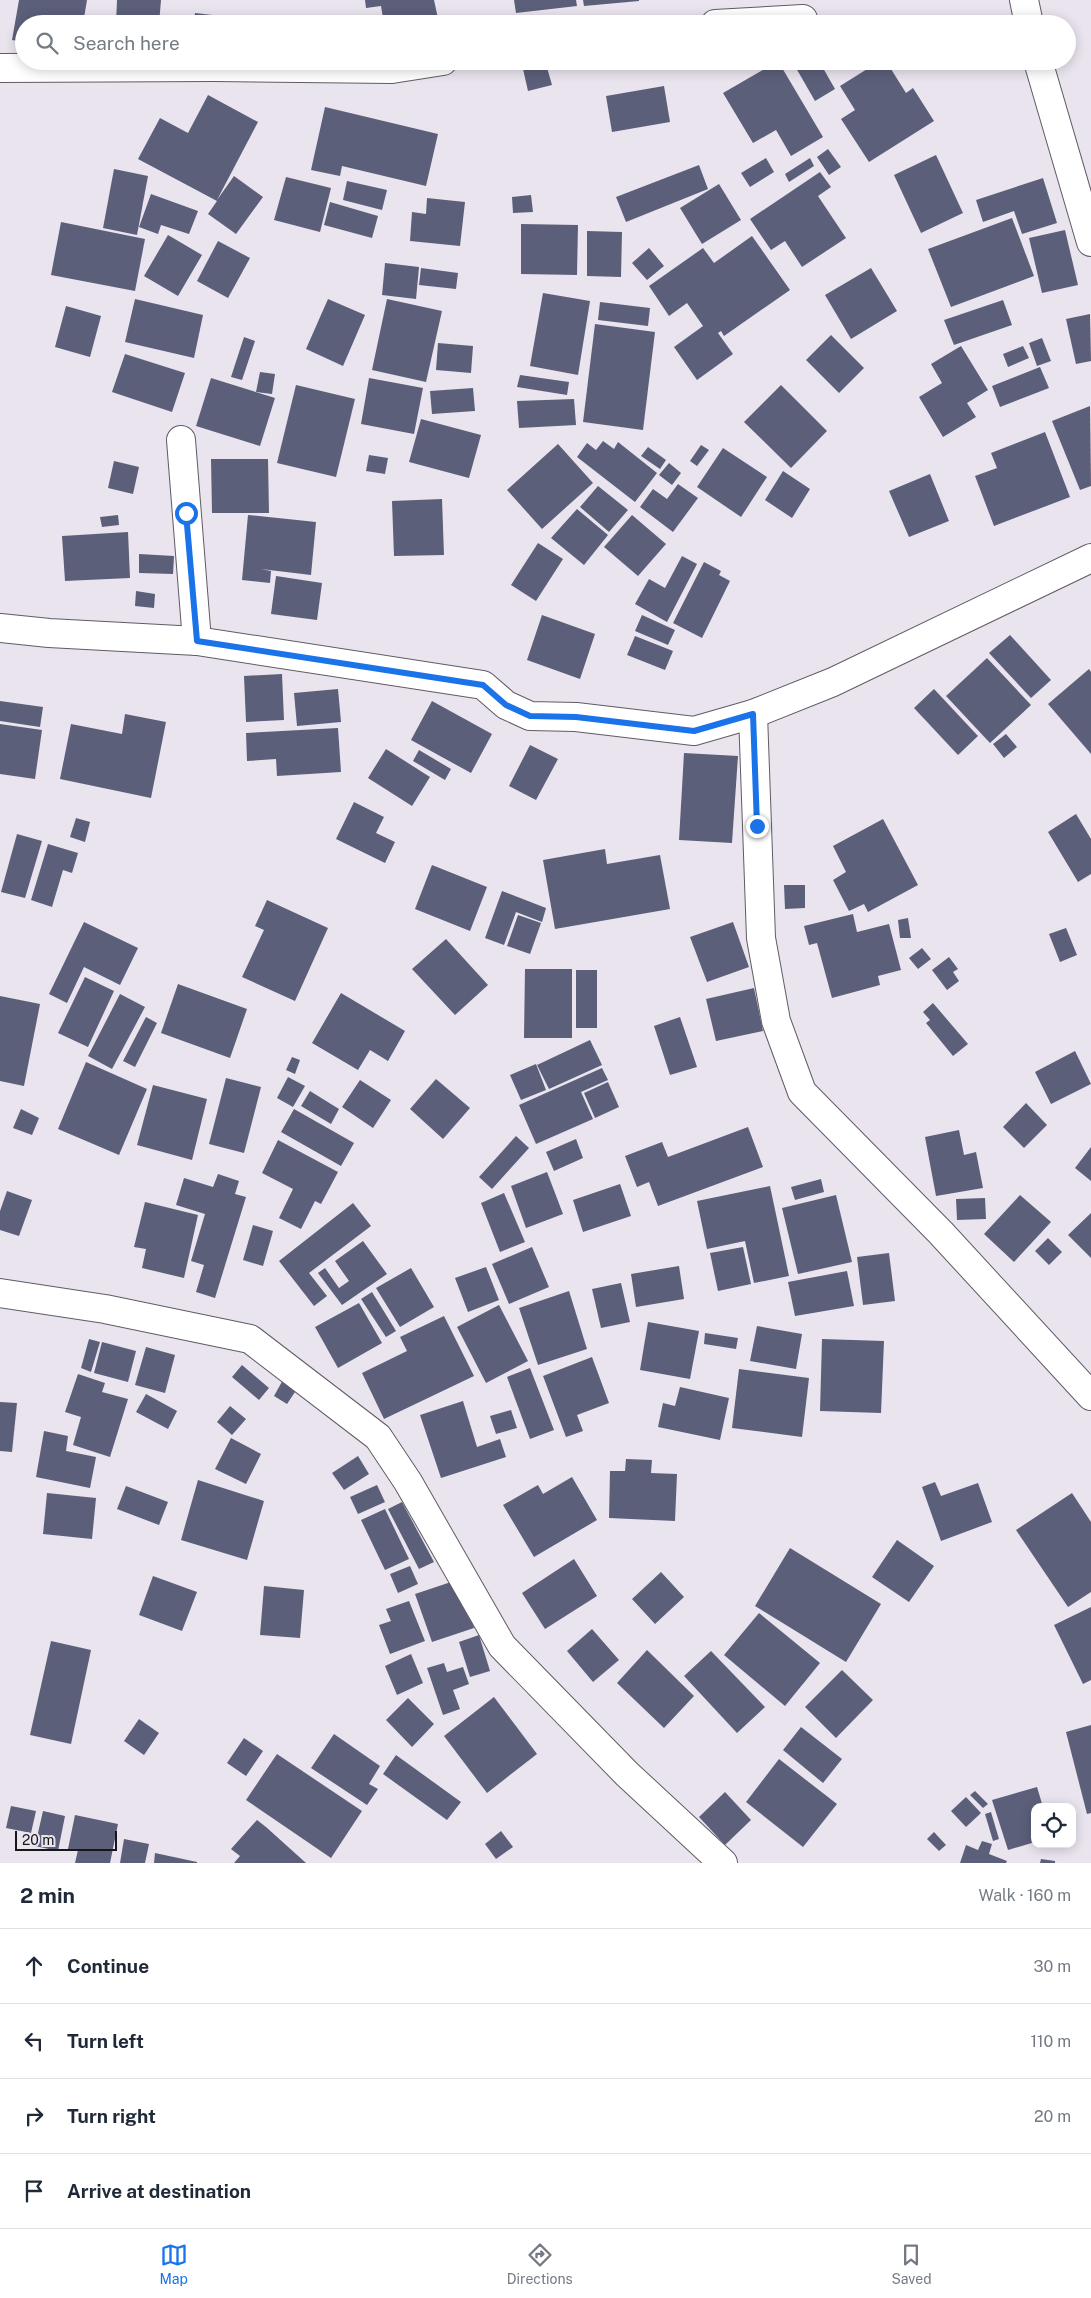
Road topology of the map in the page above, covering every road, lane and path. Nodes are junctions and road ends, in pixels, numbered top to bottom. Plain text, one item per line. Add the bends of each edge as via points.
1 (1024, 0) edge
2 (1027, 15) edge
3 (0, 68) edge
4 (15, 68) edge
5 (1041, 70) edge
6 (1091, 242) edge
7 (181, 440) dead end
8 (1091, 558) edge
9 (0, 628) edge
10 (197, 641) junction
11 (753, 714) junction
12 (0, 1293) edge
13 (1091, 1396) edge
14 (723, 1863) edge

1 - 2 street
3 - 4 street
5 - 6 street
7 - 10 street
8 - 11 street via 833,682
9 - 10 street
10 - 11 street via 483,685 506,705 530,716 576,717 694,731
11 - 13 street via 761,938 776,1021 802,1092 941,1233
12 - 14 street via 105,1309 250,1339 378,1438 401,1469 502,1646 628,1774

